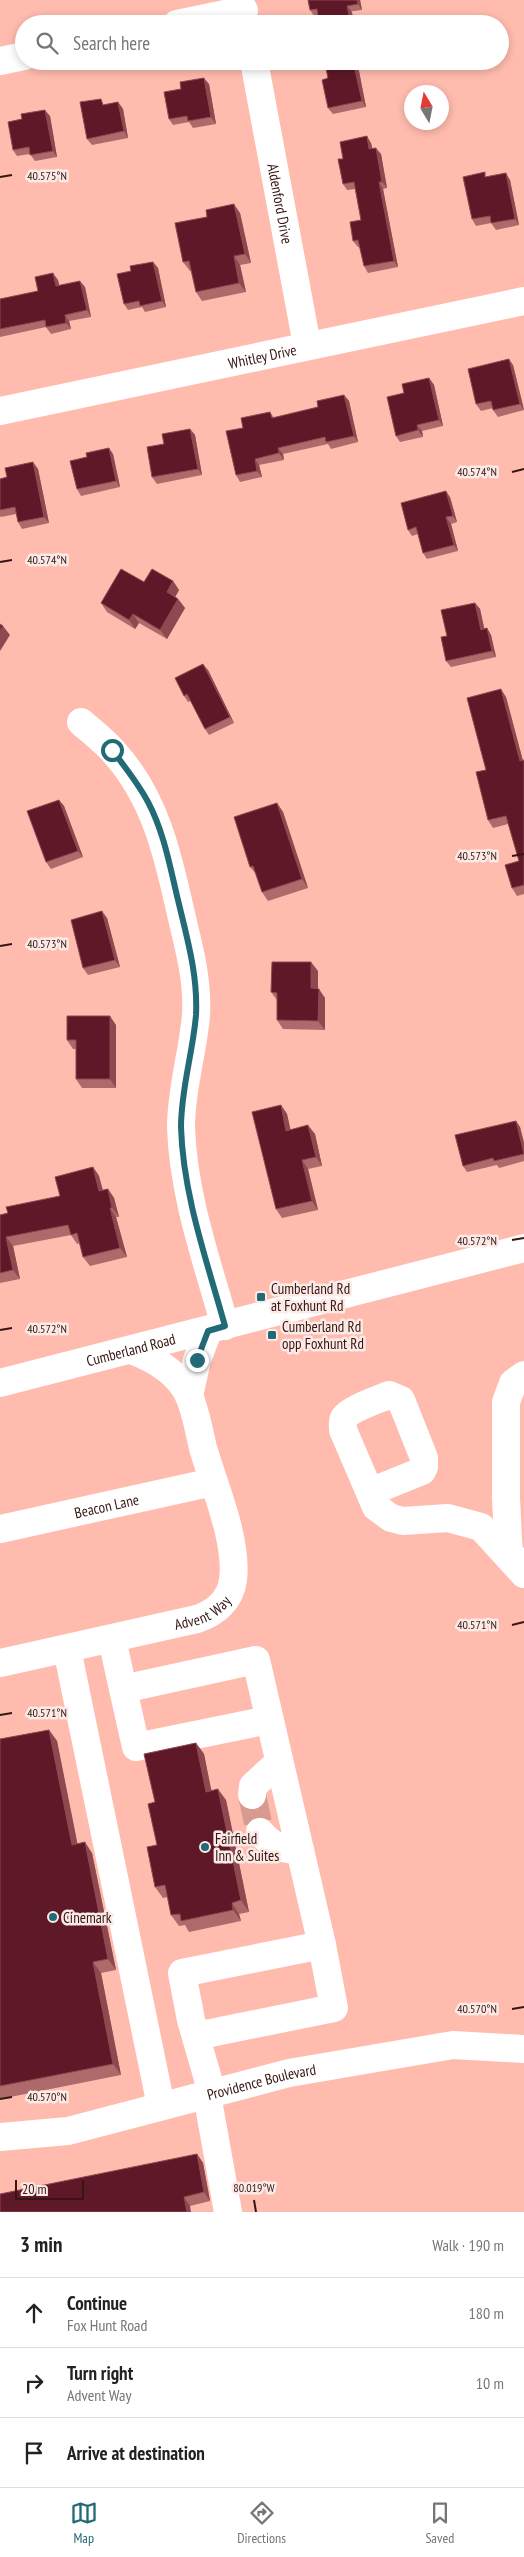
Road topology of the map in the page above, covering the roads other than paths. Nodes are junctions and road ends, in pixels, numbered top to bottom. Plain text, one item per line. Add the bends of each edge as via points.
1 (244, 11) edge
2 (223, 15) edge
3 (15, 58) edge
4 (0, 61) edge
5 (256, 70) edge
6 (524, 301) edge
7 (307, 345) junction
8 (0, 410) edge
9 (81, 722) dead end
10 (524, 1248) edge
11 (217, 1328) junction
12 (131, 1350) junction
13 (524, 1375) edge
14 (0, 1383) edge
15 (189, 1396) junction
16 (213, 1482) junction
17 (370, 1492) dead end
18 (0, 1529) edge
19 (519, 1563) edge
20 (112, 1638) junction
21 (68, 1649) junction
22 (0, 1663) edge
23 (123, 1689) junction
24 (269, 1720) junction
25 (279, 1762) junction
26 (252, 1795) tunnel mouth
27 (260, 1832) tunnel mouth
28 (300, 1850) junction
29 (322, 1946) junction
30 (196, 2036) junction
31 (524, 2049) edge
32 (210, 2094) junction
33 (161, 2106) junction
34 (0, 2137) edge
35 (228, 2212) edge

1 - 2 street
3 - 4 street
5 - 7 street, Aldenford Drive
6 - 7 street, Whitley Drive
7 - 8 street, Whitley Drive
9 - 11 street via 112,750 149,803 170,864 194,970 196,996 192,1046 181,1126 190,1198
10 - 11 street, Cumberland Road
11 - 12 street, Cumberland Road
11 - 15 street, Advent Way via 197,1360
12 - 14 street, Cumberland Road
12 - 15 street, Advent Way via 155,1359
13 - 19 street via 514,1382 506,1402 506,1498
15 - 16 street, Advent Way
16 - 18 street, Beacon Lane
16 - 20 street, Advent Way via 230,1539 233,1580 229,1595 209,1615
17 - 19 street via 376,1507 391,1518 403,1521 448,1518 481,1527
20 - 21 street, Advent Way
20 - 23 street
21 - 22 street, Advent Way
21 - 33 street
23 - 24 street via 136,1747
23 - 24 street via 256,1660
24 - 25 street
25 - 26 street via 253,1786
25 - 28 street
27 - 28 street via 270,1843 284,1850
28 - 29 street
29 - 30 street via 334,2008
29 - 30 street via 182,1973
30 - 32 street
31 - 32 street, Providence Boulevard via 453,2045 289,2073
32 - 33 street, Providence Boulevard
32 - 35 street
33 - 34 street, Providence Boulevard via 68,2131

